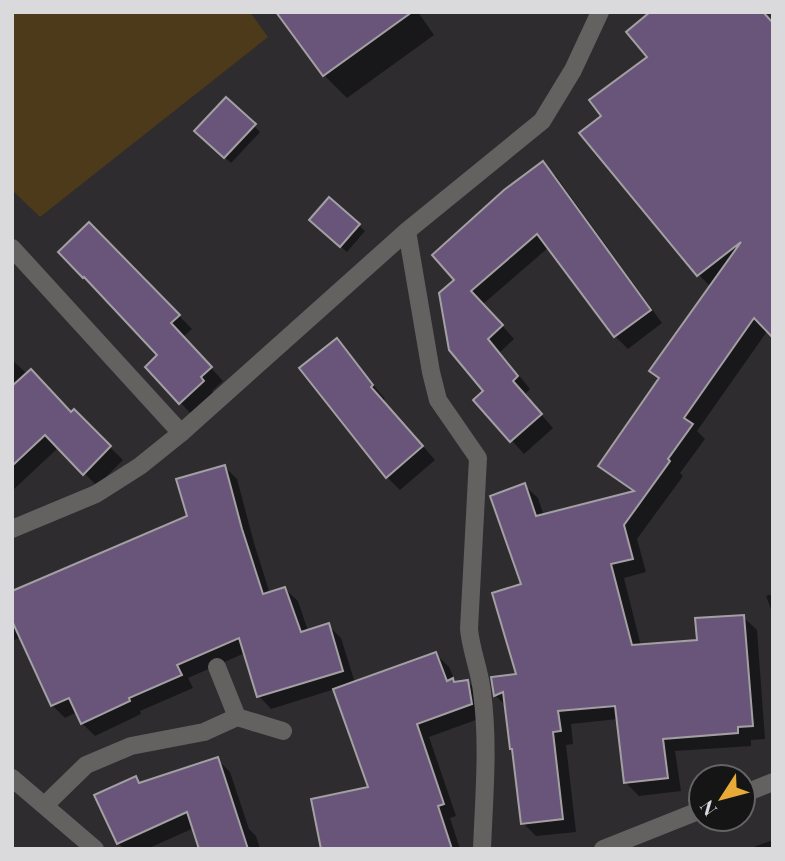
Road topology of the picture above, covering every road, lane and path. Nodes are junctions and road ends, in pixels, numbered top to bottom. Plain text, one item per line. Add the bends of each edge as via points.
1 (600, 12) edge
2 (407, 231) junction
3 (12, 248) edge
4 (181, 433) junction
5 (12, 529) edge
6 (217, 667) dead end
7 (237, 717) junction
8 (283, 731) dead end
9 (12, 778) edge
10 (45, 805) junction
11 (687, 816) edge
12 (95, 849) edge
13 (482, 849) edge
14 (603, 849) edge

1 - 2 street via 542,121
2 - 4 street
2 - 13 street via 438,400 478,458 469,629 483,705
3 - 4 street
4 - 5 street via 96,494
6 - 7 street
7 - 8 street
7 - 10 street via 204,732 131,746 86,765
9 - 10 street
10 - 12 street
11 - 14 street

